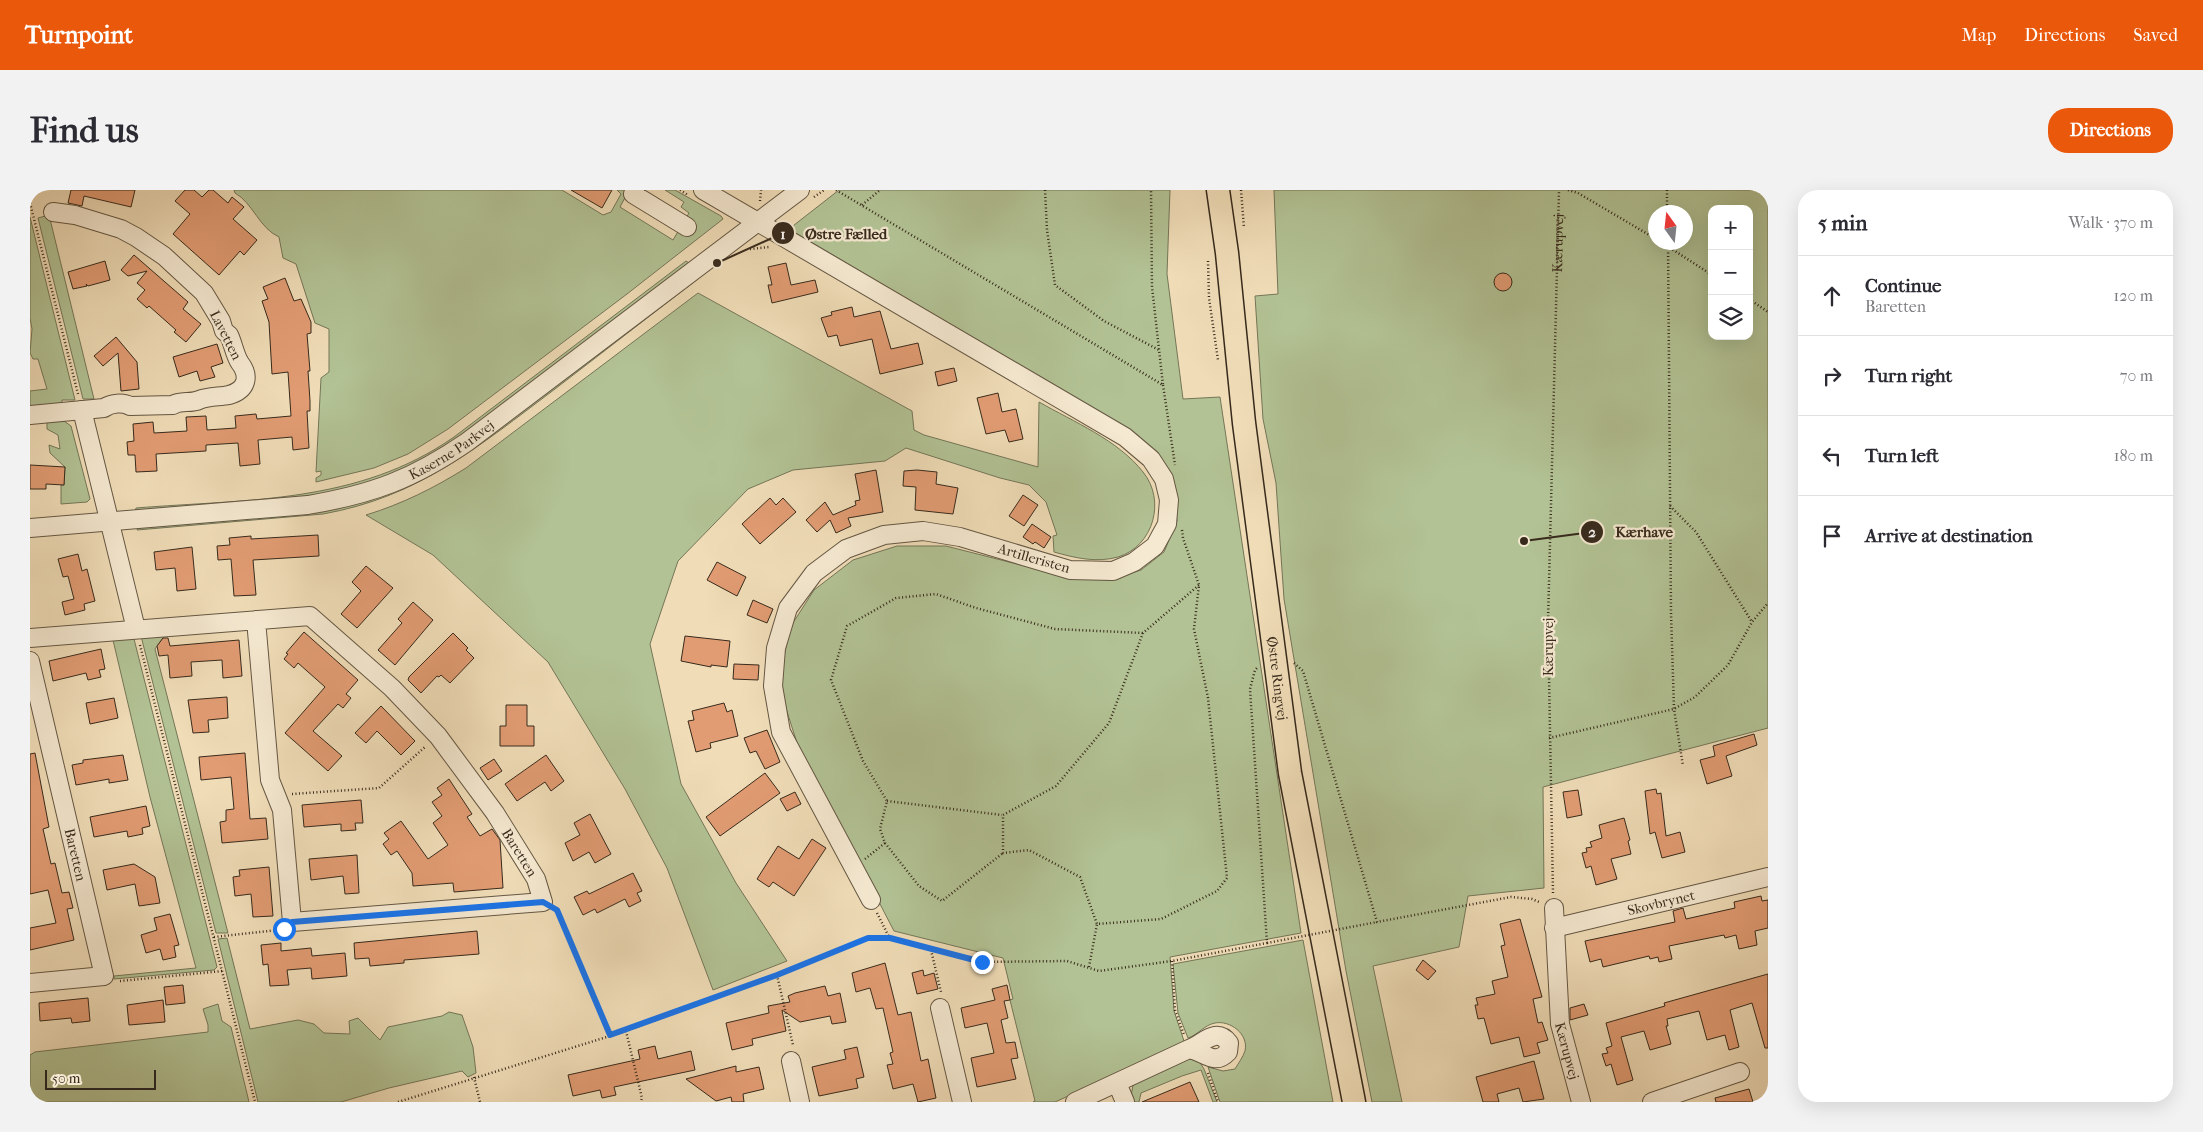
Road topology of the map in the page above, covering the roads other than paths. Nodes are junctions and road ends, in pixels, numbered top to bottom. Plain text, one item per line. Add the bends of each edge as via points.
1 (635, 190) edge
2 (1218, 190) edge
3 (1228, 190) edge
4 (697, 193) edge
5 (805, 195) edge
6 (53, 212) dead end
7 (686, 227) dead end
8 (763, 228) junction
9 (1227, 252) junction
10 (82, 410) junction
11 (30, 414) edge
12 (110, 521) junction
13 (30, 528) edge
14 (256, 620) junction
15 (136, 629) junction
16 (30, 638) edge
17 (30, 661) edge
18 (1768, 877) edge
19 (871, 900) road end
20 (1554, 908) road end
21 (1554, 928) junction
22 (30, 983) edge
23 (940, 1008) road end
24 (1189, 1049) road end
25 (791, 1061) road end
26 (1740, 1072) dead end
27 (1117, 1083) junction
28 (800, 1102) edge
29 (962, 1102) edge
30 (1075, 1102) edge
31 (1125, 1102) edge
32 (1354, 1102) edge
33 (1581, 1102) edge
34 (1652, 1102) edge

1 - 7 street via 633,194
2 - 9 main road, Østre Ringvej
3 - 9 main road, Østre Ringvej
4 - 8 street, Artilleristen
5 - 8 street, Kaserne Parkvej
6 - 10 street, Lavetten via 75,215 136,236 175,266 206,296 224,331 229,334 246,376 240,390 230,395 203,397 173,405 130,406 125,403
8 - 12 street, Kaserne Parkvej via 467,442 419,472 347,499
8 - 19 street, Artilleristen via 1125,436 1151,459 1164,479 1169,500 1167,524 1155,546 1134,562 1113,570 1070,570 960,537 923,531 884,535 846,549 814,573 788,608 776,648 772,686 781,732
9 - 32 main road, Østre Ringvej via 1244,423 1290,773
10 - 11 street, Lavetten
10 - 12 street
12 - 13 street, Kaserne Parkvej
12 - 15 street
14 - 14 street, Baretten via 270,780 282,810 292,922 543,902 536,879 495,813 438,736 392,688 310,616
14 - 15 street, Baretten
15 - 16 street, Baretten
17 - 22 street, Baretten via 104,976
18 - 21 street, Skovbrynet
20 - 21 street, Kærupvej
21 - 33 street, Kærupvej via 1560,1024
23 - 29 street
24 - 27 street
25 - 28 street
26 - 34 street
27 - 30 street
27 - 31 street

